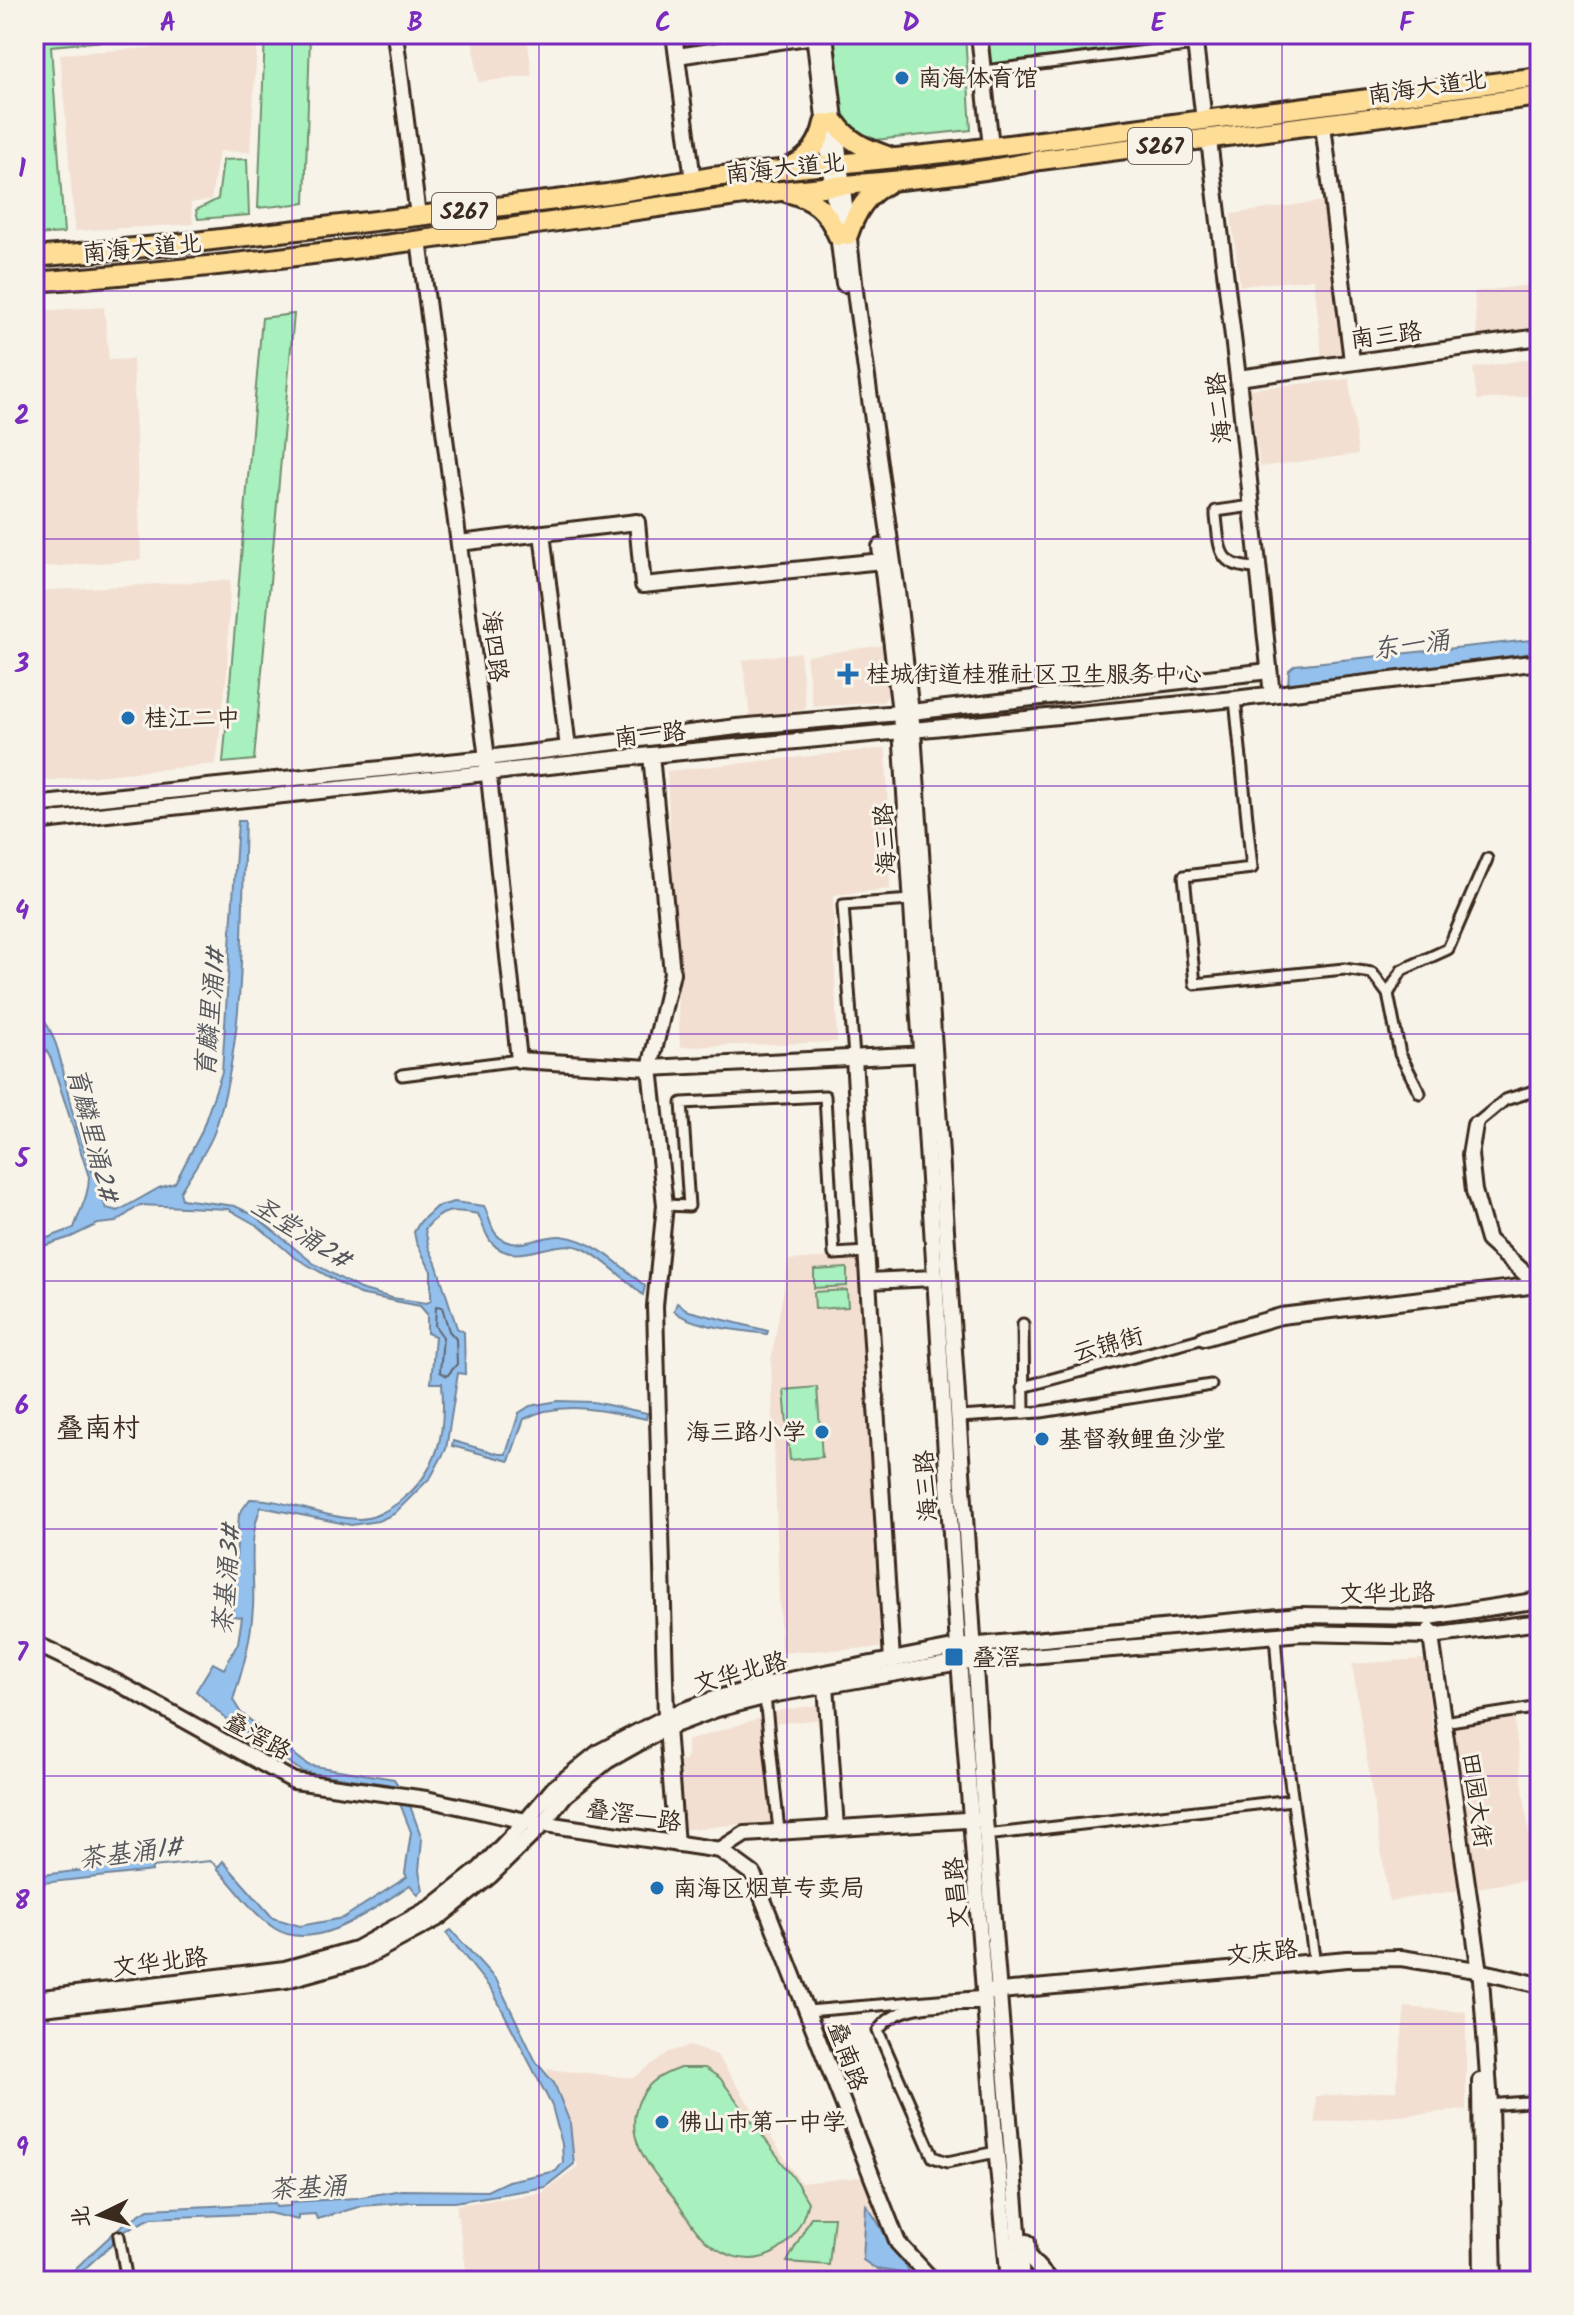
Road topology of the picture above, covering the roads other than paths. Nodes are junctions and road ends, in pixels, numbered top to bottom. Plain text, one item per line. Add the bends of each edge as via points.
1 (395, 34) edge
2 (674, 34) edge
3 (979, 34) edge
4 (1539, 34) edge
5 (818, 35) edge
6 (1195, 40) edge
7 (1540, 40) edge
8 (677, 56) junction
9 (984, 71) junction
10 (1540, 77) edge
11 (1540, 96) edge
12 (831, 119) junction
13 (1204, 121) junction
14 (1323, 125) junction
15 (1209, 140) junction
16 (991, 147) junction
17 (893, 158) junction
18 (836, 165) junction
19 (777, 170) junction
20 (693, 180) junction
21 (894, 181) junction
22 (838, 185) junction
23 (780, 190) junction
24 (418, 216) junction
25 (843, 236) junction
26 (419, 240) junction
27 (34, 257) edge
28 (34, 282) edge
29 (1540, 337) edge
30 (1352, 361) junction
31 (1238, 378) junction
32 (1252, 506) junction
33 (542, 533) junction
34 (459, 543) junction
35 (882, 561) junction
36 (1258, 568) junction
37 (1540, 662) edge
38 (1269, 671) junction
39 (1272, 695) junction
40 (1235, 699) junction
41 (906, 712) junction
42 (907, 731) junction
43 (568, 748) junction
44 (651, 755) junction
45 (487, 758) junction
46 (489, 774) junction
47 (34, 805) edge
48 (34, 822) edge
49 (1487, 859) dead end
50 (911, 900) junction
51 (1388, 994) junction
52 (936, 1053) junction
53 (920, 1055) junction
54 (854, 1058) junction
55 (519, 1060) junction
56 (650, 1068) junction
57 (402, 1075) dead end
58 (1540, 1089) edge
59 (1420, 1093) dead end
60 (1475, 1125) joint
61 (665, 1205) junction
62 (867, 1252) junction
63 (934, 1278) junction
64 (868, 1281) junction
65 (1539, 1286) edge
66 (1023, 1324) dead end
67 (1204, 1338) joint
68 (1211, 1385) dead end
69 (1023, 1387) junction
70 (1024, 1413) junction
71 (959, 1417) junction
72 (964, 1498) junction
73 (949, 1500) junction
74 (1540, 1600) edge
75 (1429, 1617) junction
76 (1540, 1622) edge
77 (1275, 1635) junction
78 (1431, 1636) junction
79 (34, 1643) edge
80 (964, 1651) junction
81 (892, 1660) junction
82 (975, 1661) junction
83 (826, 1685) junction
84 (765, 1697) junction
85 (1540, 1707) edge
86 (1443, 1722) junction
87 (666, 1723) junction
88 (1292, 1800) junction
89 (978, 1819) junction
90 (526, 1821) junction
91 (543, 1823) junction
92 (836, 1828) junction
93 (779, 1831) junction
94 (986, 1835) junction
95 (676, 1844) junction
96 (720, 1850) junction
97 (1314, 1965) junction
98 (1478, 1976) junction
99 (1540, 1985) edge
100 (1540, 1993) edge
101 (990, 1997) junction
102 (34, 1999) edge
103 (34, 2009) edge
104 (808, 2011) junction
105 (1540, 2101) edge
106 (1485, 2105) junction
107 (1000, 2140) junction
108 (119, 2236) dead end
109 (127, 2281) edge
110 (933, 2281) edge
111 (1009, 2281) edge
112 (1022, 2281) edge
113 (1050, 2281) edge
114 (1482, 2281) edge
115 (1494, 2281) edge

1 - 24 main road
2 - 8 main road
3 - 9 main road
4 - 7 main road
5 - 8 main road
5 - 12 main road
6 - 9 street
6 - 13 main road
8 - 20 main road
9 - 16 main road
10 - 13 highway, 南海大道北 / S267
11 - 14 highway, 南海大道北 / S267
12 - 17 highway via 857,144
12 - 18 main road, 海三路
12 - 19 highway via 807,156
13 - 16 highway, 南海大道北 / S267
14 - 15 highway, 南海大道北 / S267
14 - 30 main road
15 - 21 highway, 南海大道北 / S267
15 - 31 main road, 海二路
16 - 17 highway, 南海大道北 / S267
17 - 18 highway, 南海大道北 / S267
18 - 19 highway, 南海大道北 / S267
18 - 22 main road, 海三路
19 - 20 highway, 南海大道北 / S267
20 - 24 highway, 南海大道北 / S267
21 - 22 highway, 南海大道北 / S267
21 - 25 highway via 875,189
22 - 23 highway, 南海大道北 / S267
22 - 25 main road, 海三路
23 - 25 highway via 816,205
23 - 26 highway, 南海大道北 / S267
24 - 27 highway, 南海大道北 / S267
25 - 35 main road, 海三路
25 - 41 main road, 海三路 via 899,606
26 - 28 highway, 南海大道北 / S267 via 170,272
26 - 34 main road, 海四路
29 - 30 main road, 南三路
30 - 31 main road, 南三路
31 - 32 main road, 海二路
32 - 36 main road, 海二路
32 - 36 street via 1216,511 1218,538 1220,553 1232,565
33 - 34 main road
33 - 35 main road via 637,522 643,585
33 - 43 main road
34 - 45 main road, 海四路
35 - 41 main road, 海三路
36 - 38 main road, 海二路
37 - 39 main road, 南一路
38 - 39 main road, 海二路
38 - 41 main road, 南一路
39 - 40 main road, 南一路
40 - 42 main road, 南一路
40 - 51 street via 1252,868 1184,876 1195,984 1344,969 1372,973
41 - 42 main road, 海三路
41 - 43 main road, 南一路
42 - 44 main road, 南一路
42 - 50 main road, 海三路
42 - 52 main road, 海三路
43 - 45 main road, 南一路
44 - 46 main road, 南一路
44 - 56 main road via 672,973
45 - 46 main road, 海四路
45 - 47 main road, 南一路
46 - 48 main road, 南一路
46 - 55 main road, 海四路
49 - 51 street via 1448,949 1402,970
50 - 53 main road, 海三路
50 - 54 street via 843,905
51 - 59 street via 1400,1054
52 - 53 main road
52 - 71 main road, 海三路
53 - 54 main road
53 - 63 main road, 海三路
54 - 56 main road
54 - 62 main road
55 - 56 main road
55 - 57 street
56 - 61 main road
58 - 60 street via 1505,1100
60 - 65 main road via 1470,1155 1474,1191 1488,1240
61 - 62 street via 689,1206 682,1103 825,1096 834,1254
61 - 87 main road via 655,1306
62 - 64 main road
63 - 64 main road
63 - 73 main road, 海三路
64 - 81 main road
65 - 67 main road via 1281,1316
66 - 69 street
67 - 69 street, 云锦街
68 - 70 street
69 - 70 street
70 - 71 street
71 - 72 main road, 海三路
72 - 73 main road
72 - 80 main road, 海三路
73 - 80 main road, 海三路
74 - 75 main road, 文华北路
75 - 78 main road, 田园大街
75 - 80 main road, 文华北路 via 1300,1615
76 - 78 main road, 文华北路
77 - 78 main road, 文华北路
77 - 82 main road, 文华北路
77 - 88 street
78 - 86 main road, 田园大街
79 - 90 main road, 叠滘路 via 118,1683 294,1781 426,1799
80 - 81 main road, 文华北路
80 - 82 main road, 文华北路
80 - 83 main road, 文华北路
80 - 89 main road, 文昌路
81 - 87 main road, 文华北路 via 714,1699
82 - 89 main road, 文昌路
83 - 84 main road, 文华北路
83 - 92 main road
84 - 87 main road, 文华北路
84 - 93 street
85 - 86 street
86 - 98 main road, 田园大街
87 - 90 main road, 文华北路 via 634,1732 587,1760
87 - 91 main road, 文华北路 via 585,1776
87 - 95 main road
88 - 94 street
88 - 97 street
89 - 92 main road
89 - 94 main road, 文昌路
89 - 101 main road, 文昌路
90 - 91 main road, 叠滘一路
90 - 102 main road, 文华北路 via 480,1869 432,1907 356,1949 285,1969
91 - 95 main road, 叠滘一路
91 - 103 main road, 文华北路 via 438,1918 362,1959 286,1980
92 - 93 main road
93 - 96 main road via 745,1834
94 - 101 main road, 文昌路
95 - 96 main road, 叠滘一路
96 - 104 main road, 叠南路 via 753,1874
97 - 98 main road, 文庆路 via 1401,1958
97 - 101 main road, 文庆路
97 - 101 main road, 文庆路 via 1062,1985
98 - 99 main road, 文庆路
98 - 100 main road, 文庆路
98 - 106 main road, 田园大街
101 - 104 street
101 - 107 main road, 文昌路
101 - 107 street via 914,2008 883,2023 878,2031 933,2157 947,2162
104 - 110 main road, 叠南路 via 898,2243
105 - 106 street
106 - 114 main road, 田园大街
106 - 115 main road, 田园大街
107 - 111 main road
107 - 112 main road
107 - 113 main road via 1018,2159 1028,2256
108 - 109 street

